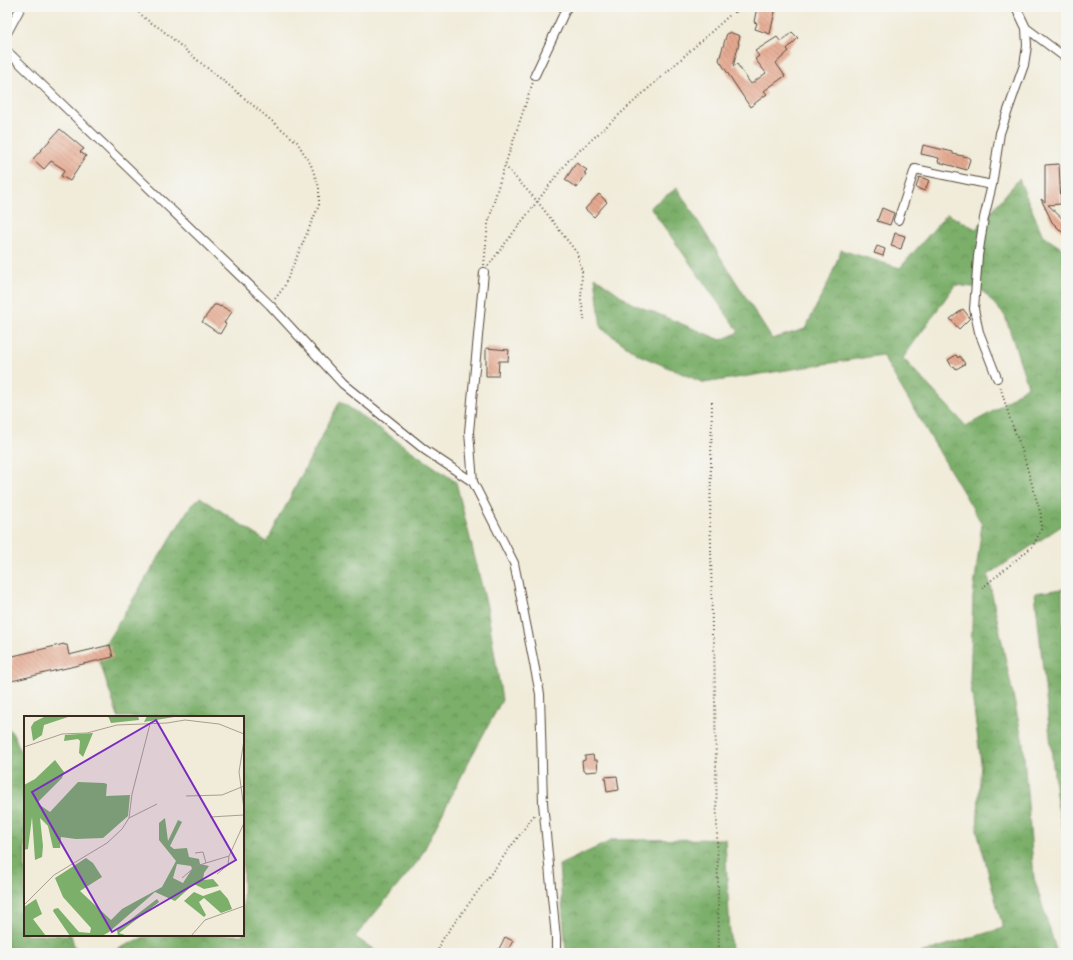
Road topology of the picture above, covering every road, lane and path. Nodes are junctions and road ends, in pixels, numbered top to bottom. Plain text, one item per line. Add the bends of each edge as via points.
1 (21, 7) edge
2 (133, 7) edge
3 (567, 7) edge
4 (1016, 7) edge
5 (736, 9) edge
6 (1026, 28) junction
7 (7, 33) edge
8 (7, 51) edge
9 (1066, 58) edge
10 (535, 75) joint
11 (505, 166) junction
12 (992, 185) junction
13 (537, 201) junction
14 (898, 220) dead end
15 (484, 272) junction
16 (270, 305) junction
17 (585, 322) dead end
18 (996, 378) joint
19 (712, 402) dead end
20 (473, 482) junction
21 (982, 588) dead end
22 (543, 803) junction
23 (437, 953) edge
24 (556, 953) edge
25 (719, 953) edge

1 - 7 street
2 - 16 path via 297,142 312,165 319,187 319,205 284,287
3 - 10 street
4 - 6 street
5 - 13 path via 568,161
6 - 9 street
6 - 12 street via 1024,65 1000,133
8 - 16 street
10 - 11 path
11 - 13 path
11 - 15 path via 488,224
12 - 14 street via 915,169
12 - 18 street via 978,256 974,309 979,332
13 - 15 path
13 - 17 path via 577,253 582,272 581,300
15 - 20 street via 469,432
16 - 20 street via 343,384 425,450
18 - 21 path via 1021,447 1041,515 1041,530 1033,546
19 - 25 path via 710,526
20 - 22 street via 514,563 540,694
22 - 23 path via 442,940
22 - 24 street

